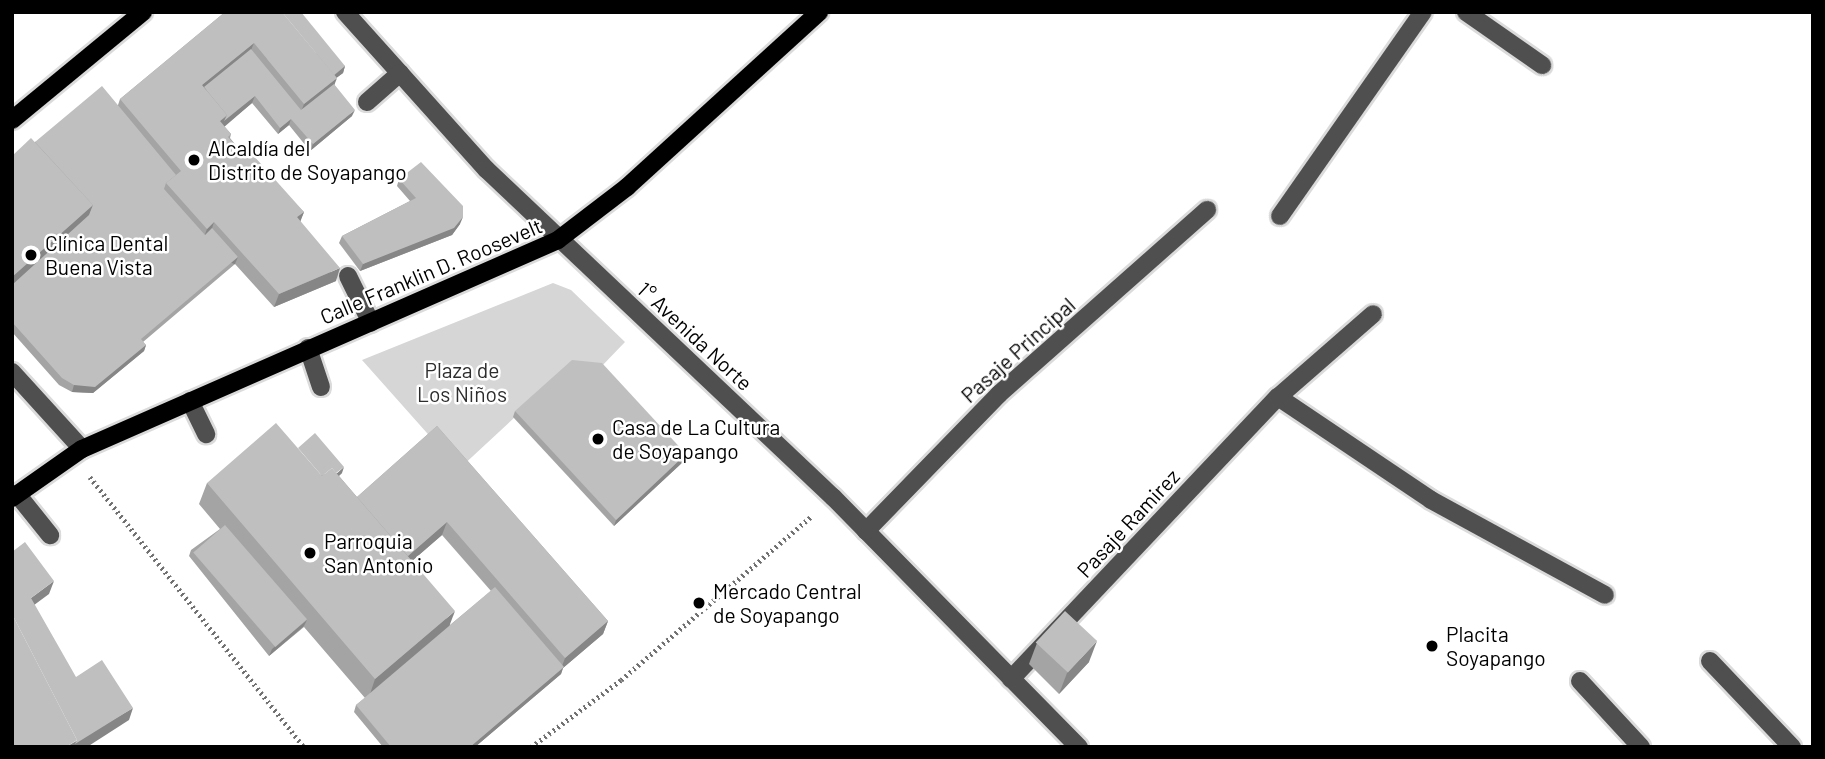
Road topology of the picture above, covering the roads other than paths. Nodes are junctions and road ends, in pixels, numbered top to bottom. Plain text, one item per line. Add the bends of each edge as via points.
1 (143, 12) edge
2 (345, 12) edge
3 (819, 12) edge
4 (1423, 12) edge
5 (1465, 12) edge
6 (1542, 65) dead end
7 (400, 73) junction
8 (367, 102) dead end
9 (12, 120) edge
10 (1207, 210) dead end
11 (1280, 216) dead end
12 (558, 240) junction
13 (348, 276) dead end
14 (1373, 314) dead end
15 (371, 323) junction
16 (308, 348) junction
17 (12, 373) edge
18 (321, 387) dead end
19 (1278, 397) junction
20 (190, 401) junction
21 (206, 435) dead end
22 (82, 449) junction
23 (14, 496) edge
24 (866, 531) junction
25 (50, 535) dead end
26 (1605, 595) dead end
27 (1710, 661) dead end
28 (1011, 679) junction
29 (1580, 681) dead end
30 (1079, 747) edge
31 (1642, 747) edge
32 (1792, 747) edge

1 - 9 main road
2 - 7 street, 1° Avenida Norte
3 - 12 main road, Calle Franklin D. Roosevelt via 627,187
4 - 11 street
5 - 6 street
7 - 8 street
7 - 12 street, 1° Avenida Norte
10 - 24 street, Pasaje Principal via 999,394
12 - 15 main road, Calle Franklin D. Roosevelt
12 - 24 street, 1° Avenida Norte
13 - 15 street
14 - 19 street, Pasaje Ramirez
15 - 16 main road, Calle Franklin D. Roosevelt
16 - 18 street
16 - 20 main road, Calle Franklin D. Roosevelt
17 - 22 street
19 - 26 street via 1431,500
19 - 28 street, Pasaje Ramirez
20 - 21 street
20 - 22 main road, Calle Franklin D. Roosevelt
22 - 23 main road, Calle Franklin D. Roosevelt
23 - 25 street
24 - 28 street, 1° Avenida Norte
27 - 32 street
28 - 30 street, 1° Avenida Norte
29 - 31 street

